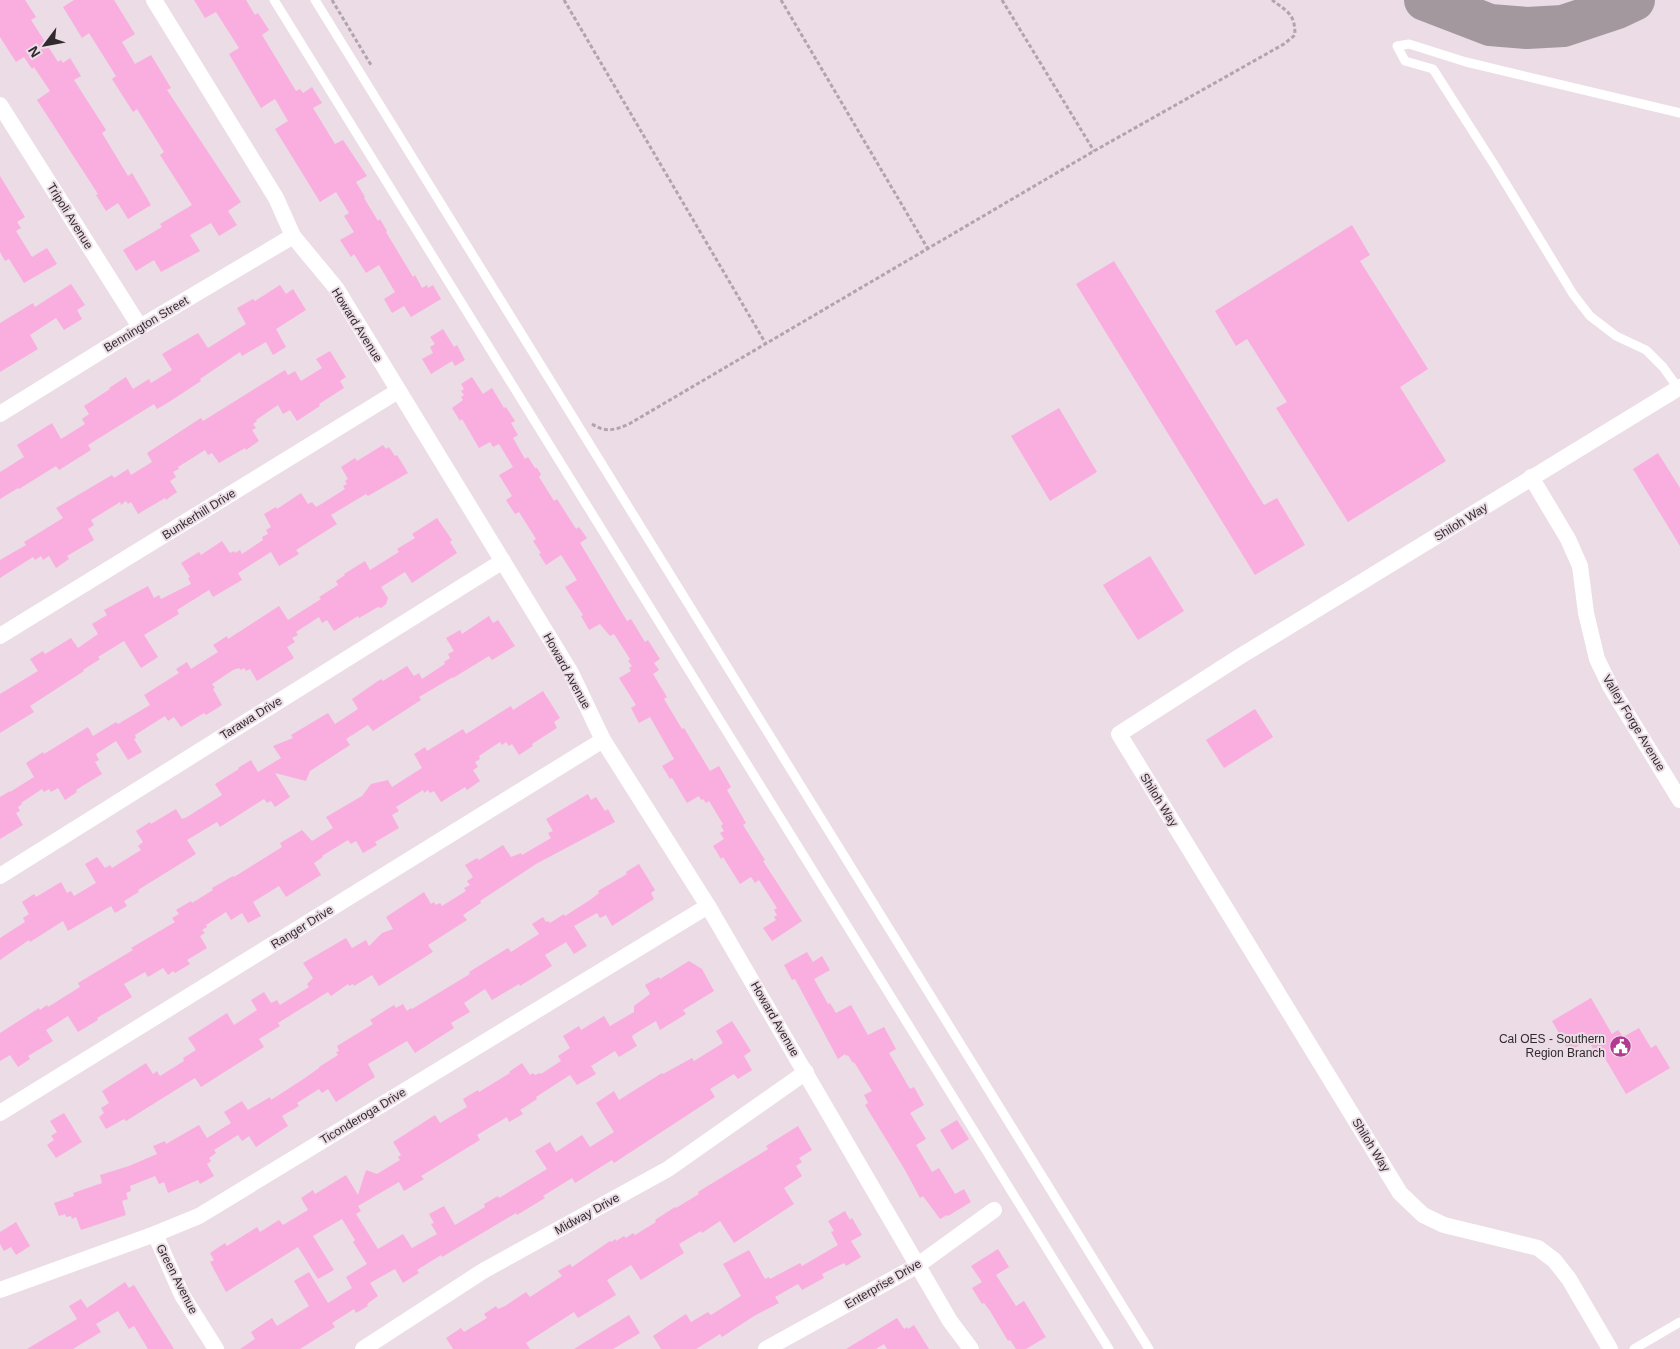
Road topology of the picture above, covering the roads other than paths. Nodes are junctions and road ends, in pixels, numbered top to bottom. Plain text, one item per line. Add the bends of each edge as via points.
1 (154, 0) edge
2 (274, 0) edge
3 (315, 0) edge
4 (0, 105) edge
5 (1680, 113) edge
6 (293, 236) junction
7 (140, 327) junction
8 (1679, 387) edge
9 (398, 391) junction
10 (0, 414) edge
11 (1532, 477) junction
12 (503, 561) junction
13 (0, 636) edge
14 (603, 740) junction
15 (1680, 800) edge
16 (0, 876) edge
17 (708, 906) junction
18 (806, 1072) junction
19 (0, 1113) edge
20 (994, 1210) dead end
21 (155, 1234) junction
22 (918, 1265) junction
23 (2, 1286) edge
24 (1680, 1322) edge
25 (216, 1349) edge
26 (363, 1349) edge
27 (766, 1349) edge
28 (971, 1349) edge
29 (1109, 1349) edge
30 (1148, 1349) edge
31 (1610, 1349) edge
32 (1634, 1349) edge

1 - 6 street, Howard Avenue via 276,198
2 - 29 lane
3 - 30 lane
4 - 7 street, Tripoli Avenue
5 - 8 lane via 1466,62 1409,44 1397,46 1405,61 1433,69 1573,294 1590,316 1616,336 1646,350
6 - 7 street, Bennington Street
6 - 9 street, Howard Avenue via 336,288
7 - 10 street, Bennington Street
8 - 11 street, Shiloh Way
9 - 12 street, Howard Avenue
9 - 13 street, Bunkerhill Drive
11 - 15 street, Valley Forge Avenue via 1580,566 1592,639 1604,673
11 - 31 street, Shiloh Way via 1119,734 1400,1193 1424,1215 1444,1225 1538,1248 1554,1260 1569,1279
12 - 14 street, Howard Avenue via 571,673
12 - 16 street, Tarawa Drive
14 - 17 street, Howard Avenue
14 - 19 street, Ranger Drive
17 - 18 street, Howard Avenue
17 - 21 street, Ticonderoga Drive via 199,1216
18 - 22 street, Howard Avenue
18 - 26 street, Midway Drive via 668,1169 483,1271
20 - 22 street, Enterprise Drive
21 - 23 street, Ticonderoga Drive
21 - 25 street, Green Avenue via 182,1295
22 - 27 street, Enterprise Drive
22 - 28 street, Howard Avenue via 950,1321
24 - 32 lane

